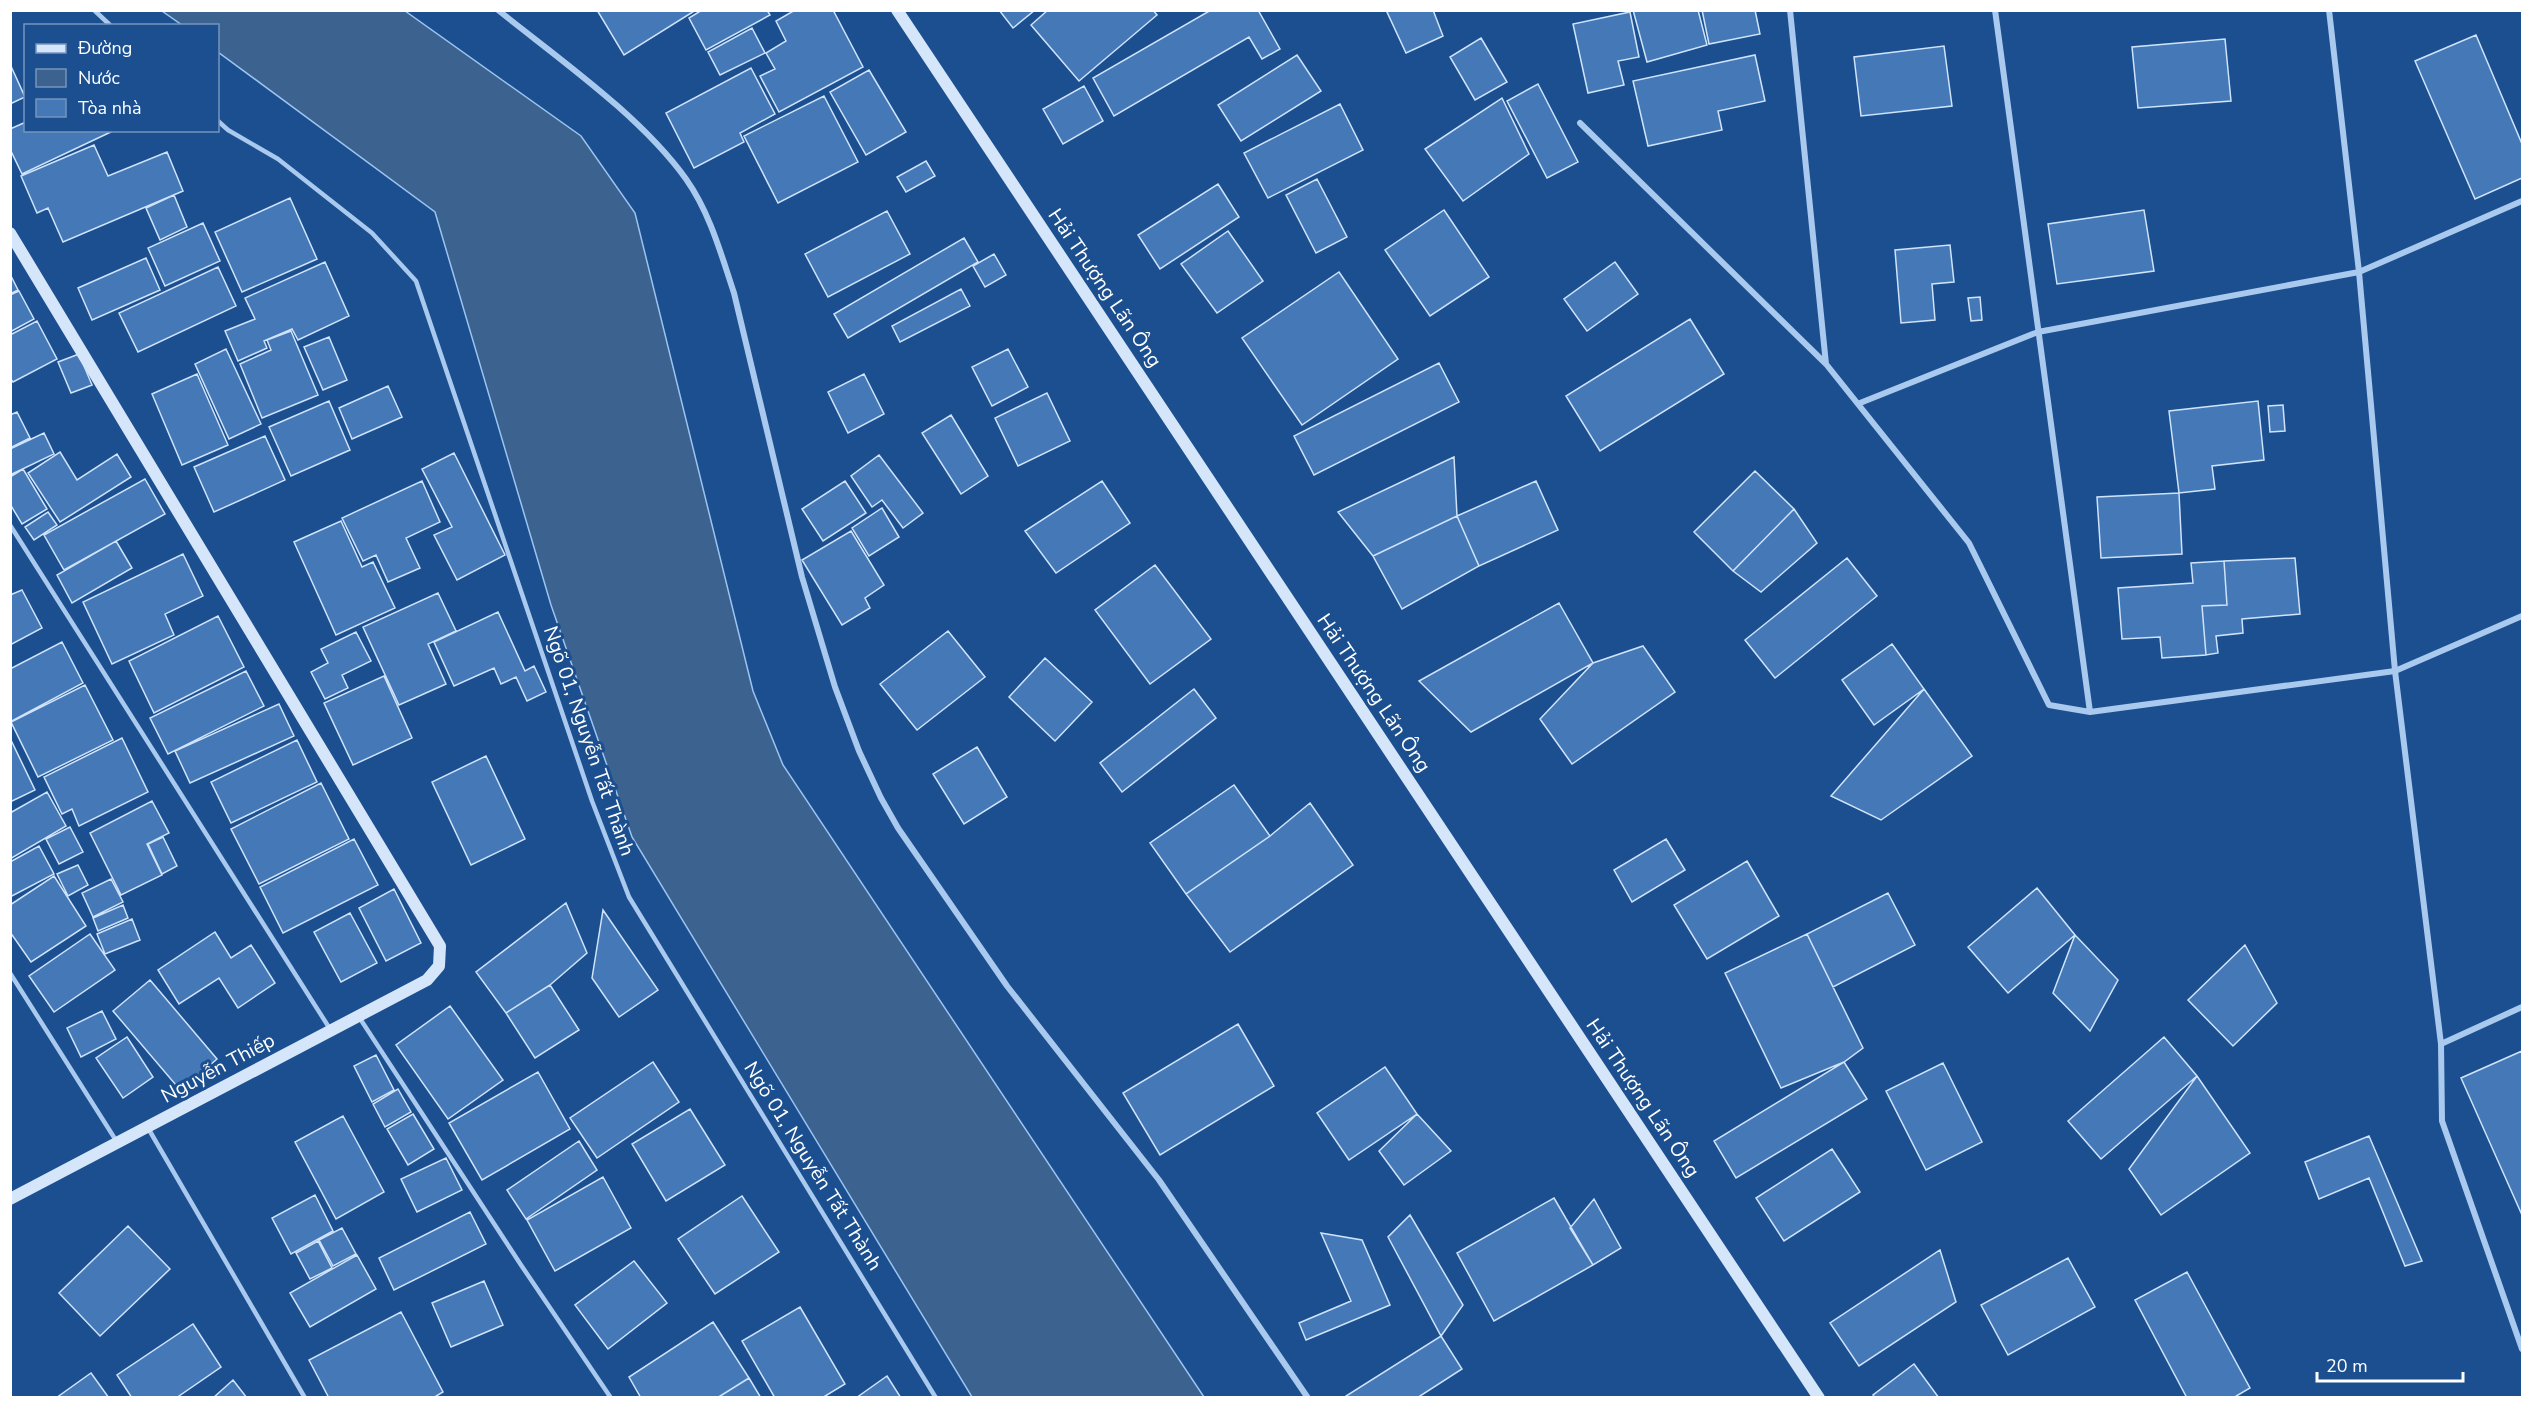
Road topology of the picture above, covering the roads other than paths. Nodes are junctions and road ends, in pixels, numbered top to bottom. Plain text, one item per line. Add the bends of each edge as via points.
1 (94, 10) edge
2 (498, 10) edge
3 (897, 10) edge
4 (1790, 10) edge
5 (1995, 10) edge
6 (2329, 10) edge
7 (109, 24) edge
8 (219, 122) edge
9 (1580, 123) dead end
10 (2523, 201) edge
11 (10, 233) edge
12 (2359, 272) junction
13 (2038, 332) junction
14 (1826, 364) junction
15 (1860, 403) junction
16 (10, 525) edge
17 (2523, 616) edge
18 (2395, 671) junction
19 (2090, 712) junction
20 (10, 973) edge
21 (2523, 1007) edge
22 (358, 1015) junction
23 (330, 1029) junction
24 (2440, 1044) junction
25 (148, 1128) junction
26 (117, 1142) junction
27 (10, 1199) edge
28 (2523, 1349) edge
29 (305, 1398) edge
30 (611, 1398) edge
31 (936, 1398) edge
32 (1308, 1398) edge
33 (1819, 1398) edge

1 - 7 lane
2 - 32 street via 649,137 691,188 707,215 734,293 802,577 835,687 881,798 1007,986 1159,1180
3 - 33 street, Hải Thượng Lãn Ông
4 - 14 street
5 - 13 street
6 - 12 street
8 - 31 lane, Ngõ 01, Nguyễn Tất Thành via 278,159 372,233 416,281 592,801 629,897
9 - 14 street
10 - 12 street
11 - 22 street, Nguyễn Thiếp via 440,946 439,966 427,980
12 - 13 street
12 - 18 street
13 - 15 street
13 - 19 street
14 - 15 street
15 - 19 street via 1969,543 2049,705
16 - 23 lane
17 - 18 street
18 - 19 street
18 - 24 street
20 - 26 lane
21 - 24 street
22 - 23 street, Nguyễn Thiếp
22 - 30 lane
23 - 25 street, Nguyễn Thiếp
24 - 28 street via 2442,1120
25 - 26 street, Nguyễn Thiếp
25 - 29 lane
26 - 27 street, Nguyễn Thiếp

